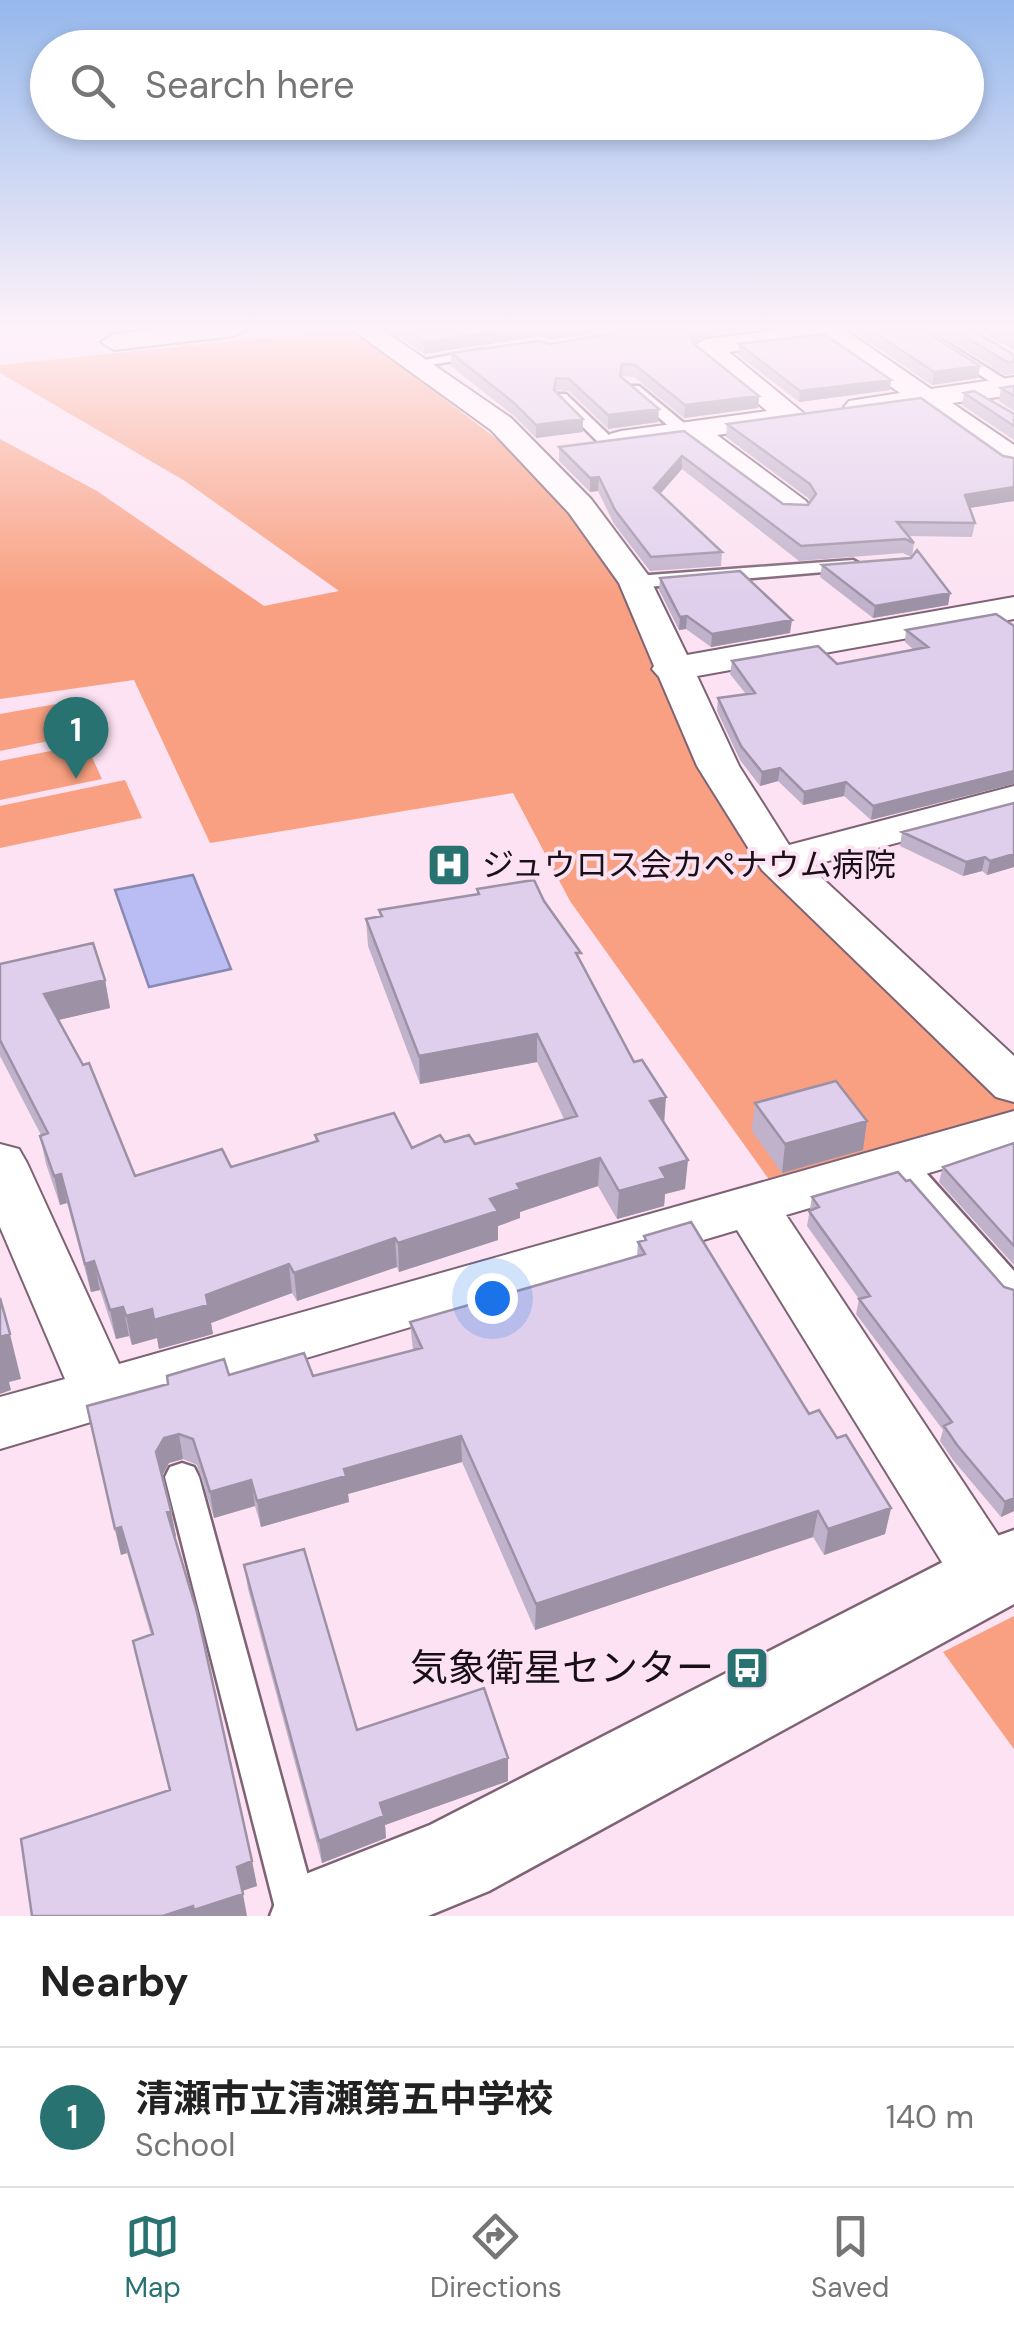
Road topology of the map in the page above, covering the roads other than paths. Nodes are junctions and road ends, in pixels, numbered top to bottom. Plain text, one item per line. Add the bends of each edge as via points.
1 (492, 417) edge
2 (582, 417) edge
3 (671, 417) edge
4 (780, 417) edge
5 (957, 417) edge
6 (687, 430) junction
7 (607, 442) junction
8 (528, 452) junction
9 (1014, 460) edge
10 (794, 508) edge
11 (865, 564) edge
12 (636, 582) junction
13 (1014, 608) edge
14 (671, 669) junction
15 (1014, 799) edge
16 (778, 861) junction
17 (1014, 1086) edge
18 (1014, 1129) edge
19 (901, 1162) junction
20 (0, 1163) edge
21 (750, 1205) junction
22 (1014, 1292) edge
23 (102, 1394) junction
24 (0, 1423) edge
25 (182, 1477) dead end
26 (1001, 1571) edge
27 (298, 1916) edge
28 (316, 1916) edge

1 - 8 street
2 - 7 lane
3 - 6 lane
4 - 6 street
5 - 9 street
6 - 7 street
6 - 10 street
7 - 8 street
8 - 12 street via 580,506
11 - 12 lane
12 - 14 street
13 - 14 street
14 - 16 street via 718,766
15 - 16 street
16 - 17 street
18 - 19 street
19 - 21 street
19 - 22 lane
20 - 23 street
21 - 23 street
21 - 26 street
23 - 24 street
25 - 27 lane
26 - 28 street via 457,1859

